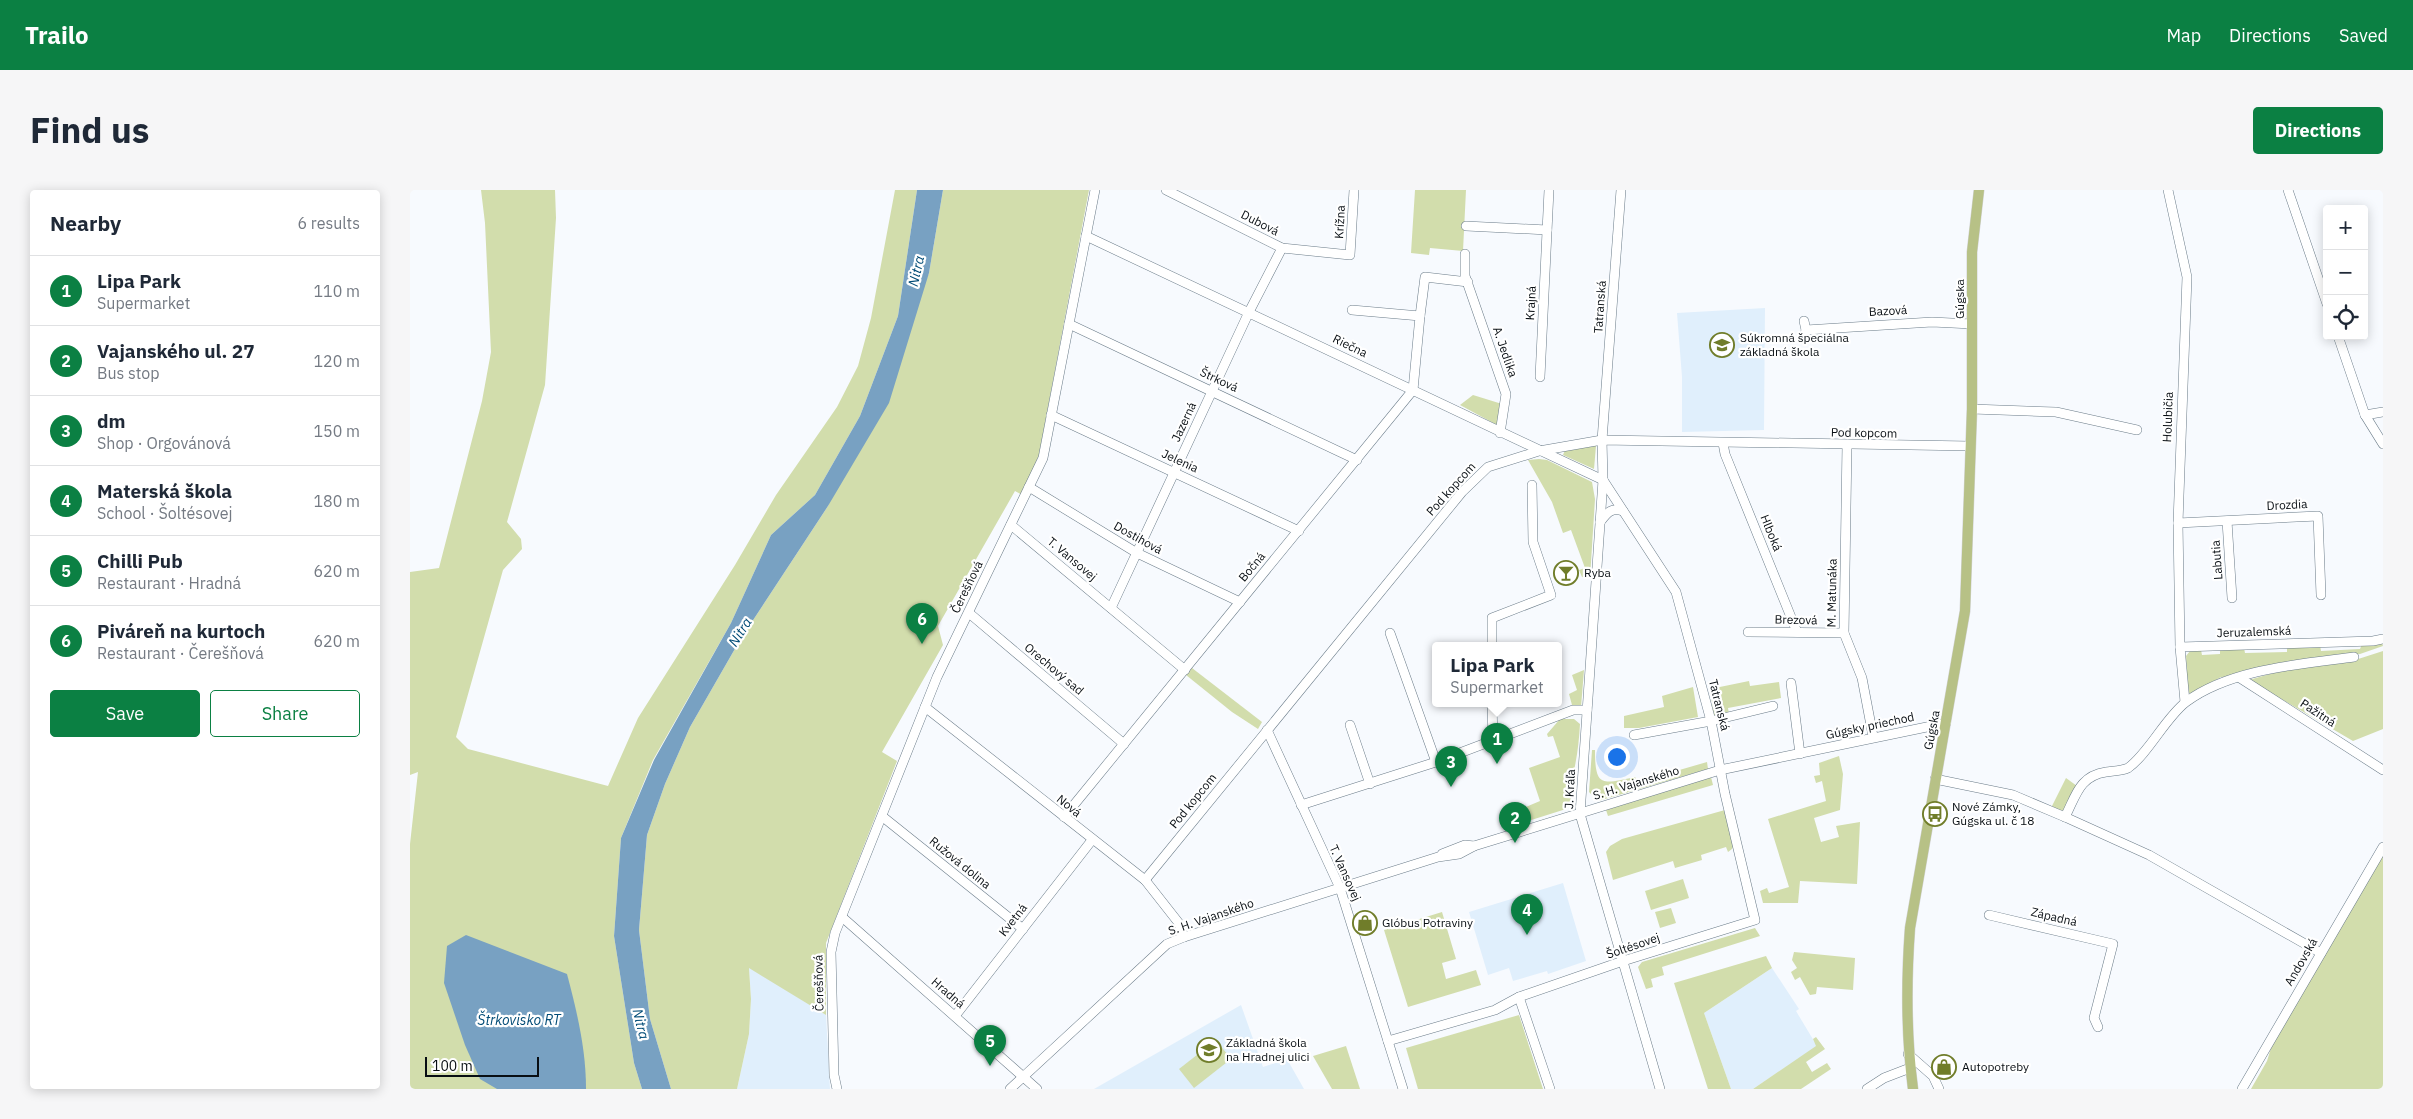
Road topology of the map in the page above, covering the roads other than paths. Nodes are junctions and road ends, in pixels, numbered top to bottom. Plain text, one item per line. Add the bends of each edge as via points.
1 (1095, 190) edge
2 (1166, 190) edge
3 (1354, 190) edge
4 (1549, 190) edge
5 (1621, 190) edge
6 (1979, 190) edge
7 (2168, 190) edge
8 (2288, 190) edge
9 (1466, 226) dead end
10 (1547, 230) junction
11 (1086, 236) junction
12 (1282, 248) junction
13 (1465, 254) dead end
14 (1350, 255) joint
15 (1468, 282) junction
16 (2324, 295) edge
17 (1352, 310) dead end
18 (1249, 312) junction
19 (1420, 316) junction
20 (1069, 324) junction
21 (1972, 324) junction
22 (1805, 330) dead end
23 (2339, 340) edge
24 (1540, 377) dead end
25 (1212, 390) junction
26 (1413, 390) junction
27 (1972, 409) junction
28 (2383, 412) edge
29 (1051, 414) junction
30 (2364, 415) junction
31 (2137, 430) dead end
32 (1500, 433) junction
33 (1602, 440) junction
34 (1723, 442) junction
35 (2383, 444) edge
36 (1848, 445) junction
37 (1970, 446) junction
38 (1539, 451) junction
39 (1357, 460) junction
40 (1175, 472) junction
41 (1603, 480) junction
42 (1532, 486) dead end
43 (1029, 488) junction
44 (1623, 510) junction
45 (2227, 521) junction
46 (1600, 522) junction
47 (2178, 523) junction
48 (1011, 525) junction
49 (1299, 530) junction
50 (1137, 553) junction
51 (2321, 595) dead end
52 (2232, 598) dead end
53 (1240, 602) junction
54 (1111, 608) junction
55 (969, 613) junction
56 (1748, 632) dead end
57 (1797, 632) junction
58 (1390, 633) dead end
59 (1844, 633) junction
60 (2383, 639) edge
61 (1492, 642) edge
62 (2180, 647) junction
63 (2354, 657) dead end
64 (1185, 670) junction
65 (2240, 678) junction
66 (1791, 683) dead end
67 (2185, 702) junction
68 (925, 706) junction
69 (1774, 706) dead end
70 (1492, 707) edge
71 (1587, 710) junction
72 (1711, 722) junction
73 (1946, 723) junction
74 (1350, 725) dead end
75 (1267, 730) junction
76 (1634, 735) dead end
77 (1873, 736) junction
78 (1493, 741) junction
79 (1124, 744) junction
80 (1800, 754) junction
81 (1436, 762) junction
82 (1720, 770) junction
83 (2383, 770) edge
84 (1935, 779) junction
85 (1370, 784) junction
86 (1301, 805) junction
87 (1580, 814) junction
88 (883, 817) junction
89 (1064, 817) junction
90 (2065, 817) junction
91 (1092, 840) junction
92 (2383, 847) edge
93 (1145, 880) junction
94 (1340, 888) junction
95 (1989, 915) dead end
96 (842, 917) junction
97 (1755, 920) joint
98 (1023, 929) junction
99 (1184, 937) junction
100 (2321, 953) junction
101 (1623, 961) junction
102 (1519, 997) junction
103 (955, 1016) junction
104 (2098, 1026) dead end
105 (1388, 1041) junction
106 (1908, 1054) junction
107 (1910, 1068) junction
108 (1022, 1076) junction
109 (837, 1089) edge
110 (1010, 1089) edge
111 (1037, 1089) edge
112 (1403, 1089) edge
113 (1550, 1089) edge
114 (1660, 1089) edge
115 (1867, 1089) edge
116 (1913, 1089) edge
117 (1939, 1089) edge
118 (2242, 1089) edge

1 - 11 street, Čerešňová
2 - 12 street, Dubová
3 - 14 street, Krížna
4 - 10 street, Krajná
5 - 33 street, Tatranská
6 - 21 main road, Gúgska via 1972,252
7 - 47 street, Holubičia via 2187,277
8 - 16 street
9 - 10 street
10 - 24 street, Krajná
11 - 18 street, Riečna
11 - 20 street, Čerešňová
12 - 14 street, Dubová
12 - 18 street, Jazerná
13 - 15 street, A. Jedlika
15 - 19 street via 1425,277
15 - 32 street, A. Jedlika via 1506,394
17 - 19 street
18 - 25 street, Jazerná
18 - 26 street, Riečna
19 - 26 street
20 - 25 street, Štrková
20 - 29 street, Čerešňová
21 - 22 street, Bazová via 1932,322
21 - 27 main road, Gúgska
23 - 30 street
25 - 39 street, Štrková
25 - 40 street, Jazerná
26 - 32 street, Riečna
26 - 39 street, Bočná
27 - 31 street via 2056,412
27 - 37 main road, Gúgska
28 - 30 street
29 - 40 street, Jelenia
29 - 43 street, Čerešňová via 1043,458
30 - 35 street
32 - 38 street, Riečna
33 - 34 street, Pod kopcom
33 - 38 street, Pod kopcom
33 - 41 street, Tatranská
34 - 36 street, Pod kopcom
34 - 57 street, Hlboká
36 - 37 street, Pod kopcom
36 - 59 street, M. Matunáka
37 - 73 main road, Gúgska via 1965,611
38 - 41 street, Riečna
38 - 75 street, Pod kopcom via 1488,467 1462,492
39 - 49 street, Bočná
40 - 49 street, Jelenia
40 - 50 street, Jazerná
41 - 44 street, Tatranská
41 - 46 street, J. Kráľa
42 - 61 street via 1533,542 1551,595 1492,618
43 - 48 street, Čerešňová
43 - 50 street, Dostihová
44 - 46 street via 1608,511
44 - 72 street, Tatranská via 1676,592
45 - 47 street, Drozdia
45 - 51 street, Drozdia via 2318,516
45 - 52 street, Labutia
46 - 71 street, J. Kráľa
47 - 62 street, Holubičia
48 - 54 street, T. Vansovej
48 - 55 street, Čerešňová
49 - 53 street, Bočná
50 - 53 street, Dostihová
50 - 54 street, Jazerná
53 - 64 street, Bočná
54 - 64 street, T. Vansovej
55 - 68 street, Čerešňová
55 - 79 street, Orechový sad
56 - 57 street, Brezová
57 - 59 street, Brezová
58 - 81 street
59 - 77 street, M. Matunáka via 1862,678
60 - 62 street, Jeruzalemská
62 - 67 street
63 - 65 street via 2295,663
64 - 79 street, Bočná
65 - 67 street via 2222,682
65 - 83 street, Pažitná
66 - 80 street
67 - 90 street via 2129,767 2088,777
68 - 88 street, Čerešňová
68 - 89 street, Nová
69 - 72 street
70 - 78 street
71 - 78 street via 1573,710
71 - 87 street, J. Kráľa
72 - 76 street
72 - 82 street, Tatranská
73 - 77 street, Gúgsky priechod
73 - 84 main road, Gúgska
74 - 85 street
75 - 86 street, T. Vansovej
75 - 93 street, Pod kopcom
77 - 80 street, Gúgsky priechod
78 - 81 street
79 - 89 street, Bočná
80 - 82 street, Gúgsky priechod
81 - 85 street
82 - 87 street, S. H. Vajanského
82 - 97 street, Tatranská
84 - 90 street via 2013,795
84 - 106 main road, Gúgska via 1910,928 1906,980
85 - 86 street
86 - 94 street, T. Vansovej
87 - 94 street, S. H. Vajanského via 1474,846 1459,854 1438,857
87 - 101 street, J. Kráľa
88 - 96 street, Čerešňová
88 - 98 street, Ružová dolina
89 - 91 street, Nová
90 - 100 street via 2149,855
91 - 93 street, Nová
91 - 98 street, Kvetná
92 - 100 street, Andovská
93 - 99 street, Nová via 1178,922
94 - 99 street, S. H. Vajanského
94 - 105 street, T. Vansovej
95 - 104 street, Západná via 2113,944 2094,1018
96 - 103 street, Hradná
96 - 109 street, Čerešňová via 831,952
97 - 101 street, Šoltésovej
98 - 103 street, Kvetná
99 - 108 street, S. H. Vajanského via 1167,944
100 - 118 street, Andovská
101 - 102 street, Šoltésovej
101 - 114 street, J. Kráľa
102 - 105 street, Šoltésovej via 1495,1010
102 - 113 street
103 - 108 street, Hradná
105 - 112 street, T. Vansovej
106 - 107 main road, Gúgska
106 - 117 street via 1933,1076
107 - 115 street
107 - 116 main road, Gúgska
108 - 110 street, S. H. Vajanského
108 - 111 street, Hradná

